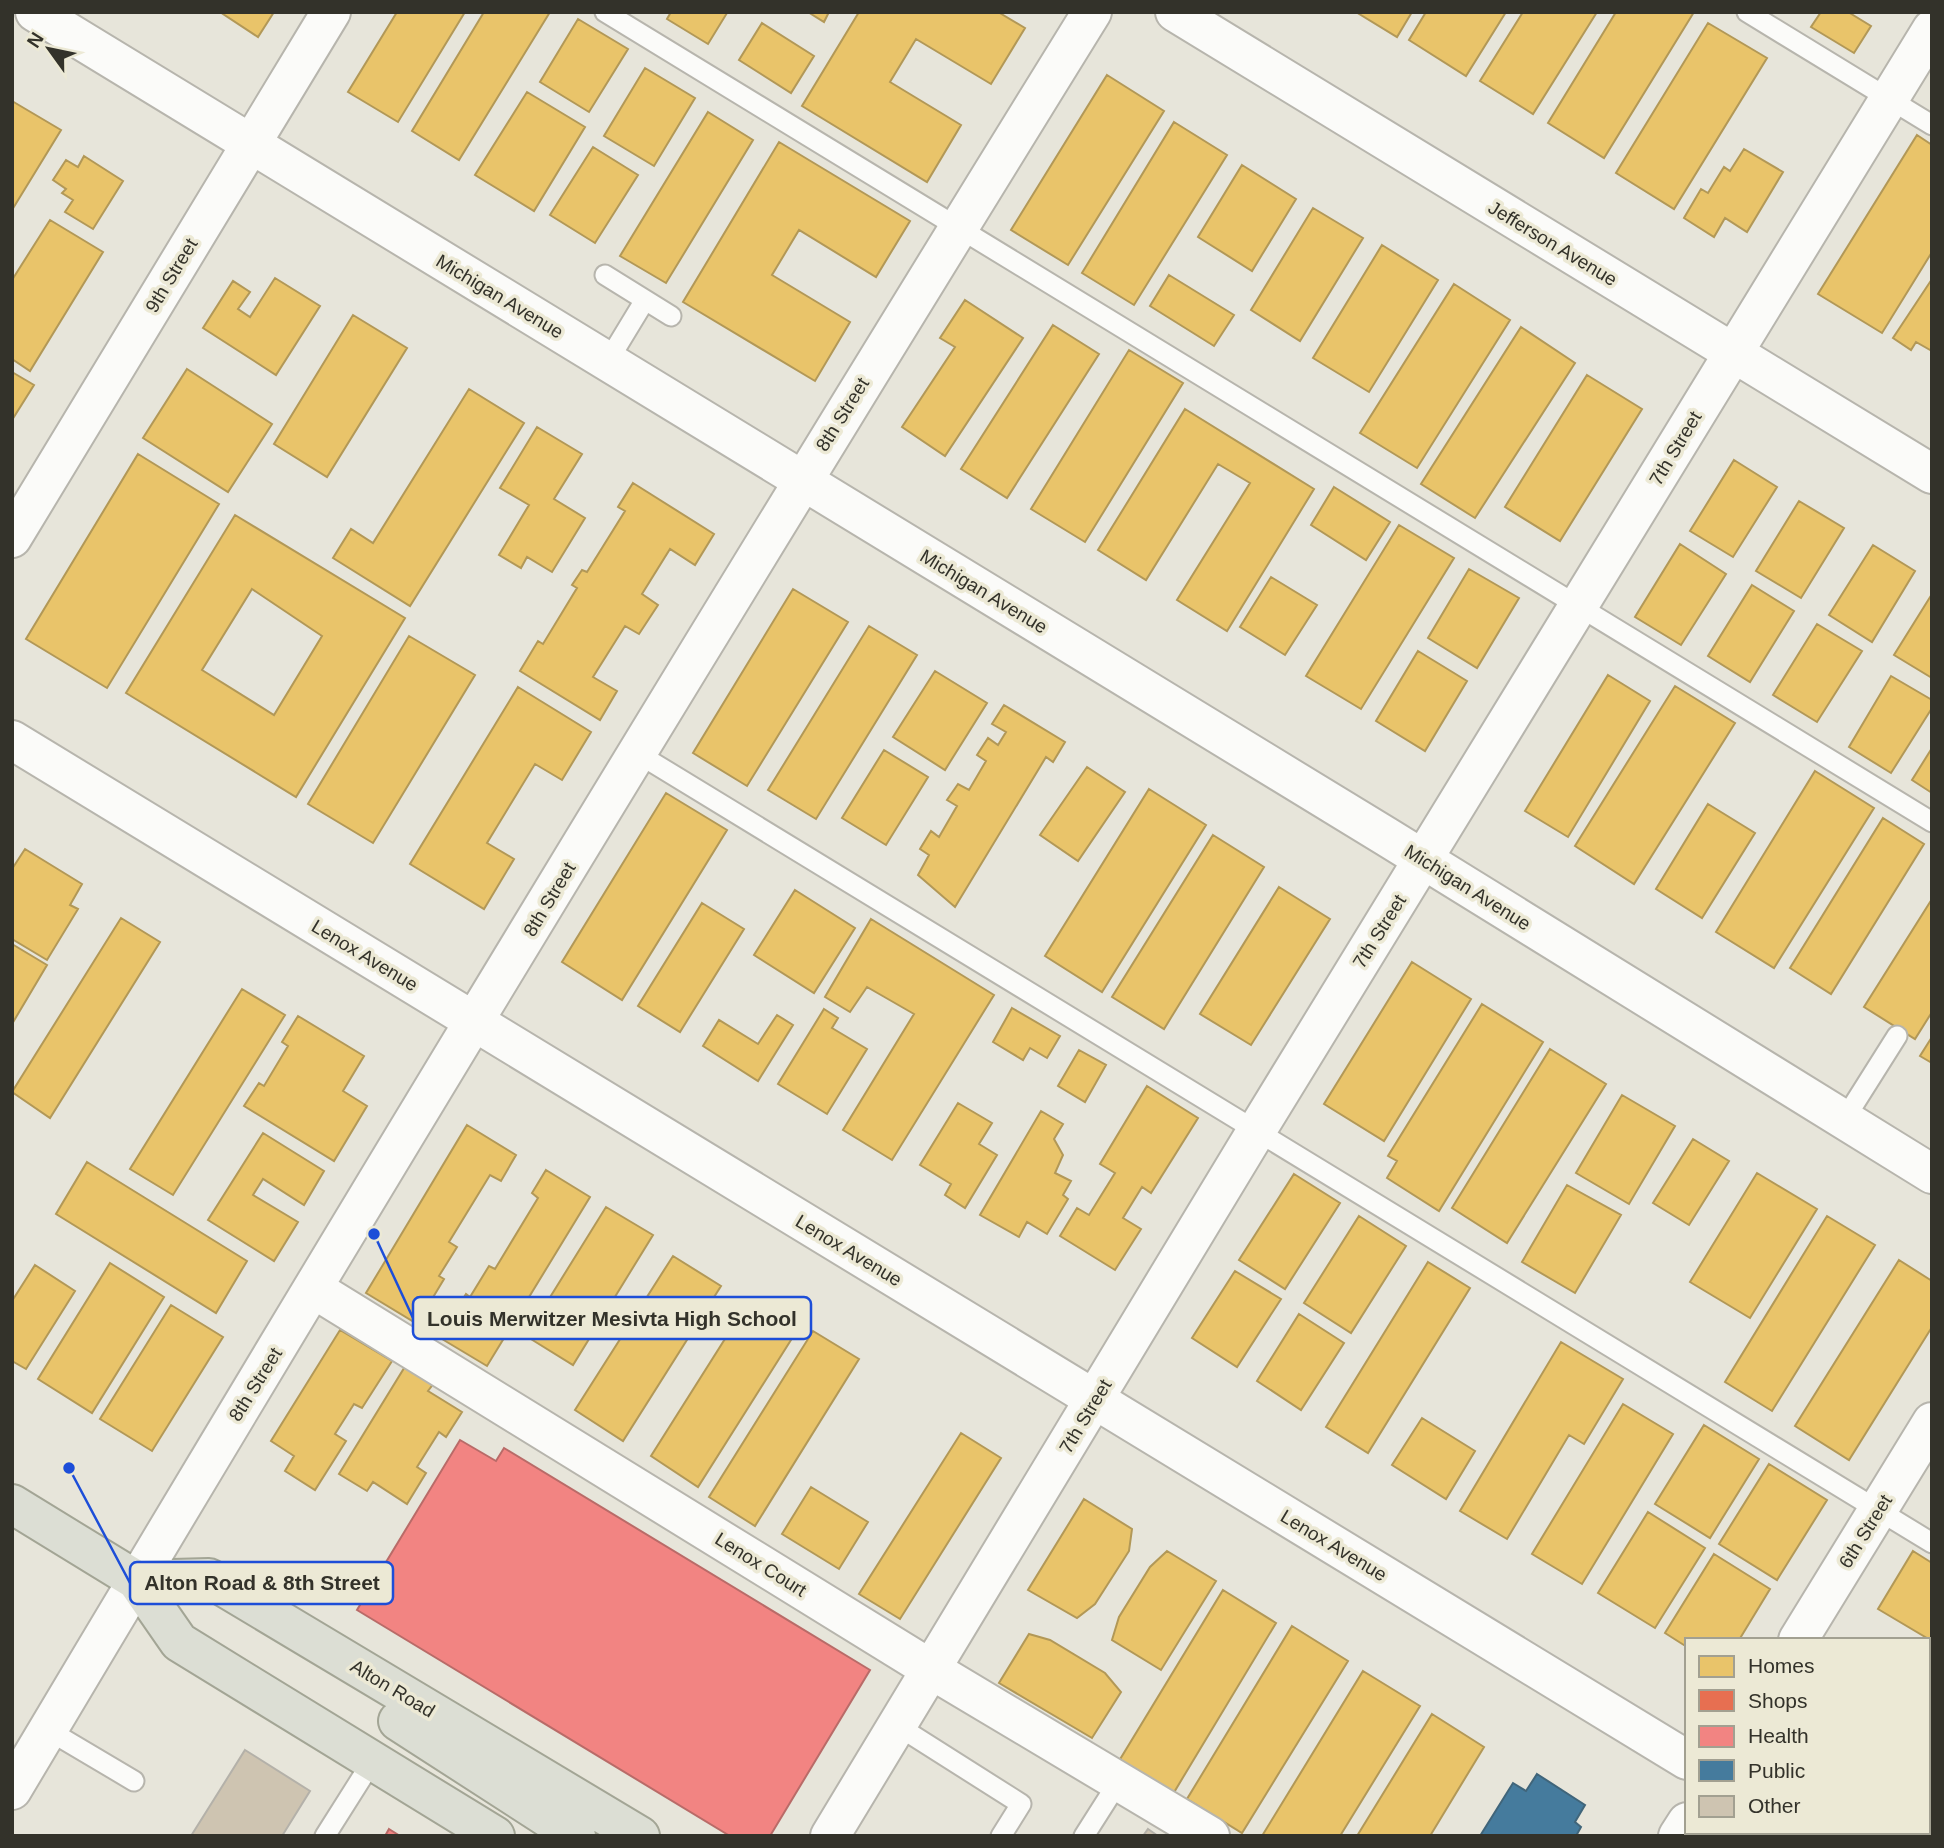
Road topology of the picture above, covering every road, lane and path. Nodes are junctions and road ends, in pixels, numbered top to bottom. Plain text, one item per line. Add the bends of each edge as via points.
1 (35, 12) edge
2 (331, 12) edge
3 (605, 12) edge
4 (1092, 12) edge
5 (1175, 12) edge
6 (1747, 12) edge
7 (1932, 29) edge
8 (1889, 99) junction
9 (1932, 125) edge
10 (251, 144) junction
11 (958, 228) junction
12 (605, 275) dead end
13 (645, 299) junction
14 (671, 316) dead end
15 (1732, 352) junction
16 (608, 361) junction
17 (1932, 474) edge
18 (802, 480) junction
19 (12, 538) edge
20 (1579, 605) junction
21 (12, 740) edge
22 (637, 753) junction
23 (1932, 822) edge
24 (1423, 859) junction
25 (475, 1022) junction
26 (1897, 1036) dead end
27 (1844, 1120) junction
28 (1257, 1130) junction
29 (1932, 1174) edge
30 (314, 1289) junction
31 (1096, 1399) junction
32 (1932, 1423) edge
33 (12, 1504) edge
34 (1878, 1511) junction
35 (1932, 1543) edge
36 (136, 1580) junction
37 (1799, 1638) edge
38 (932, 1670) junction
39 (898, 1726) junction
40 (48, 1730) junction
41 (1685, 1758) edge
42 (373, 1760) junction
43 (134, 1781) dead end
44 (1119, 1781) junction
45 (12, 1790) edge
46 (325, 1836) edge
47 (495, 1836) edge
48 (576, 1836) edge
49 (640, 1836) edge
50 (830, 1836) edge
51 (1001, 1836) edge
52 (1084, 1836) edge
53 (1210, 1836) edge

1 - 10 street, Michigan Avenue
2 - 10 street, 9th Street
3 - 11 lane
4 - 11 street, 8th Street
5 - 15 street, Jefferson Avenue
6 - 8 lane
7 - 8 street, 7th Street
8 - 9 lane
8 - 15 street, 7th Street
10 - 16 street, Michigan Avenue
10 - 19 street, 9th Street
11 - 18 street, 8th Street
11 - 20 lane
12 - 13 lane
13 - 14 lane
13 - 16 lane
15 - 17 street, Jefferson Avenue
15 - 20 street, 7th Street
16 - 18 street, Michigan Avenue
18 - 22 street, 8th Street
18 - 24 street, Michigan Avenue
20 - 23 lane
20 - 24 street, 7th Street
21 - 25 street, Lenox Avenue
22 - 25 street, 8th Street
22 - 28 lane
24 - 27 street, Michigan Avenue
24 - 28 street, 7th Street
25 - 30 street, 8th Street
25 - 31 street, Lenox Avenue
26 - 27 lane
27 - 29 street, Michigan Avenue
28 - 31 street, 7th Street
28 - 34 lane
30 - 36 street, 8th Street
30 - 38 street, Lenox Court
31 - 38 street, 7th Street
31 - 41 street, Lenox Avenue
32 - 34 street, 6th Street
33 - 36 highway
34 - 35 lane
34 - 37 street, 6th Street
36 - 40 street, 8th Street
36 - 42 highway via 179,1642
36 - 48 highway via 198,1591
36 - 49 highway, Alton Road via 209,1578
38 - 39 street, 7th Street
38 - 44 street, Lenox Court
39 - 50 street, 7th Street
39 - 51 lane via 1021,1804
40 - 43 lane
40 - 45 street, 8th Street
42 - 46 lane
42 - 47 highway
44 - 52 lane
44 - 53 street, Lenox Court

